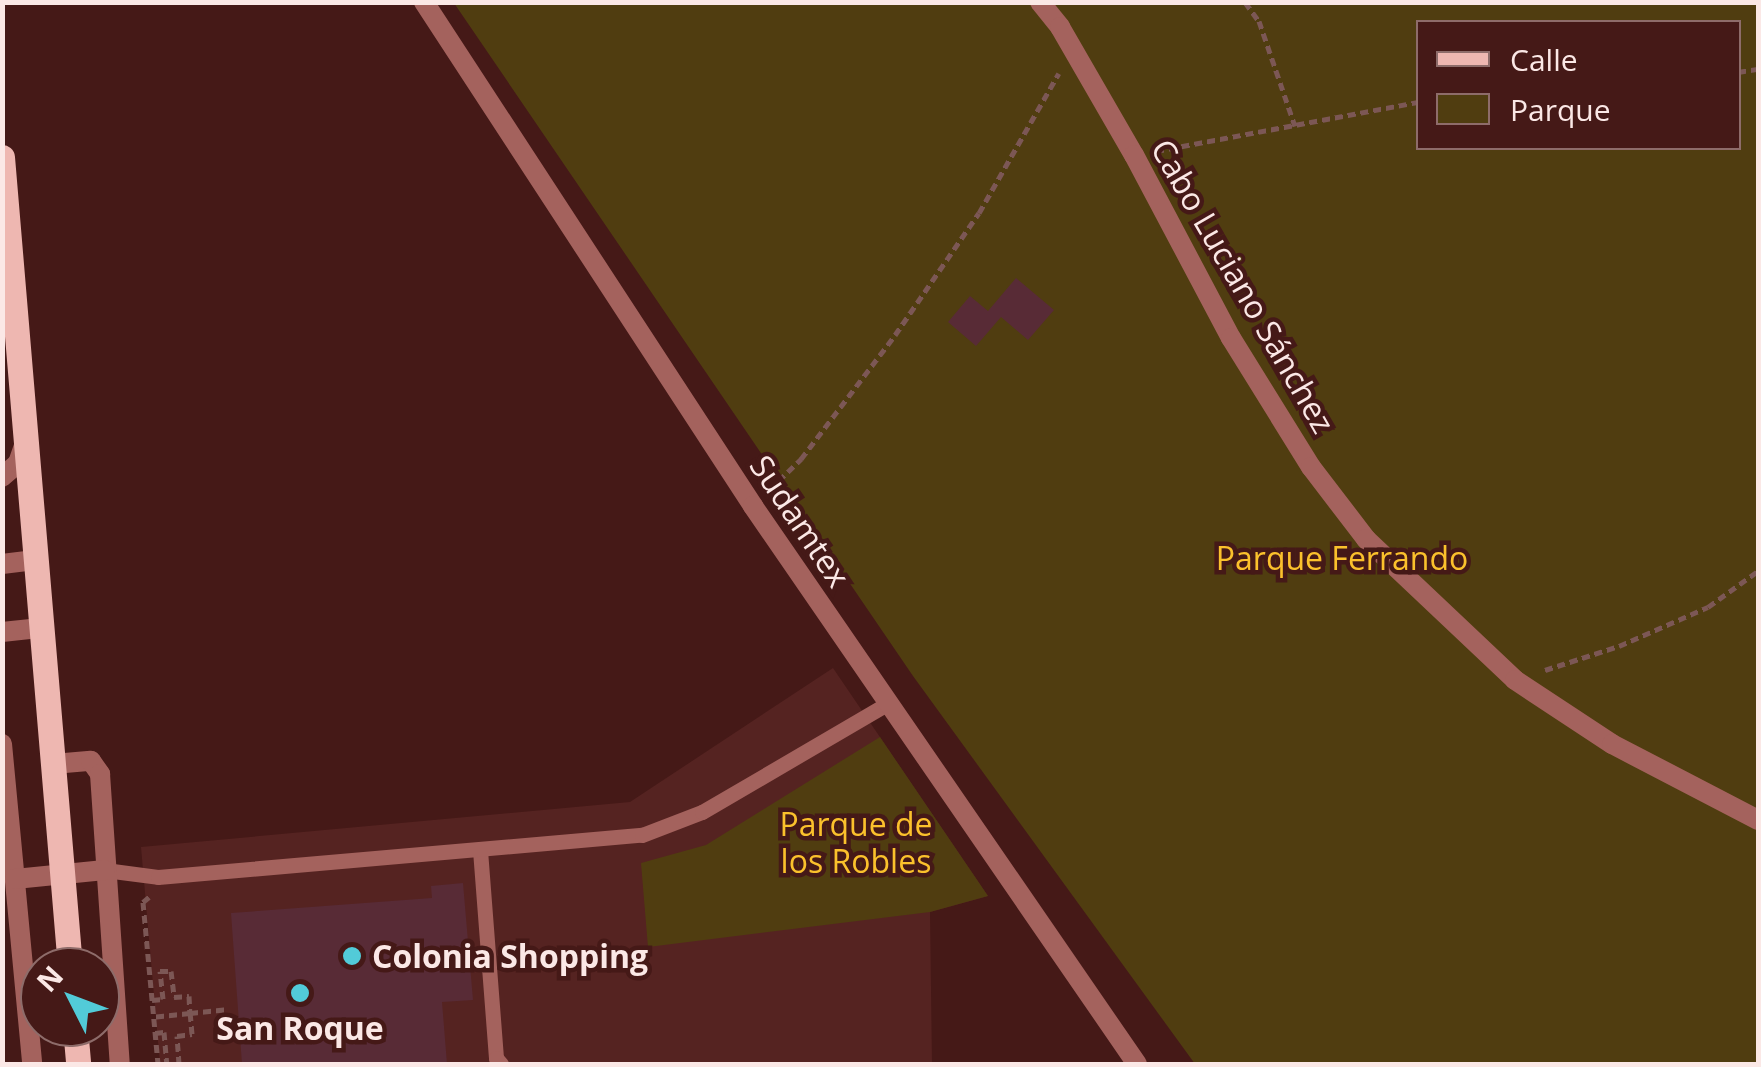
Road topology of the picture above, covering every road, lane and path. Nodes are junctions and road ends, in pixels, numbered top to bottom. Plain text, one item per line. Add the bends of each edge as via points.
1 (424, 2) edge
2 (1040, 2) edge
3 (1245, 2) edge
4 (1071, 48) junction
5 (1416, 102) edge
6 (1295, 126) junction
7 (1134, 155) junction
8 (2, 157) edge
9 (4, 187) edge
10 (2, 334) edge
11 (19, 361) junction
12 (25, 441) junction
13 (2, 477) edge
14 (753, 506) junction
15 (36, 560) junction
16 (2, 564) edge
17 (1758, 570) edge
18 (41, 628) junction
19 (2, 632) edge
20 (1516, 680) junction
21 (887, 704) junction
22 (2, 744) edge
23 (52, 764) junction
24 (1758, 820) edge
25 (480, 850) junction
26 (105, 870) junction
27 (62, 874) junction
28 (15, 878) junction
29 (144, 906) dead end
30 (68, 947) edge
31 (152, 1000) junction
32 (229, 1010) dead end
33 (190, 1013) junction
34 (154, 1017) junction
35 (155, 1032) junction
36 (32, 1064) edge
37 (120, 1064) edge
38 (158, 1064) edge
39 (167, 1064) edge
40 (179, 1064) edge
41 (501, 1064) edge
42 (1137, 1064) edge

1 - 14 street, Sudamtex
2 - 4 street, Cabo Luciano Sánchez
3 - 6 path via 1259,21
4 - 7 street, Cabo Luciano Sánchez
4 - 14 path via 988,197 895,335 801,459
5 - 6 path
6 - 7 path
7 - 20 street, Cabo Luciano Sánchez via 1230,338 1311,467 1366,540
8 - 9 main road
9 - 11 main road
10 - 11 main road
11 - 12 main road
12 - 13 street via 18,462
12 - 15 main road
14 - 21 street, Sudamtex
15 - 16 street
15 - 18 main road
17 - 20 path via 1708,607 1620,646
18 - 19 street
18 - 23 main road
20 - 24 street, Cabo Luciano Sánchez via 1612,744
21 - 25 lane via 702,812 642,835
21 - 42 street, Sudamtex
22 - 28 street
23 - 26 street via 91,761 100,774
23 - 27 main road
25 - 26 lane via 158,877
25 - 41 lane
26 - 27 street
26 - 37 street
27 - 28 street
27 - 30 main road
28 - 36 street
29 - 31 path
31 - 33 path via 163,999 160,971 171,971 174,997 189,996
31 - 34 path
32 - 33 path
33 - 34 path
33 - 40 path via 192,1034 177,1036
34 - 35 path
35 - 38 path
35 - 39 path via 164,1032

